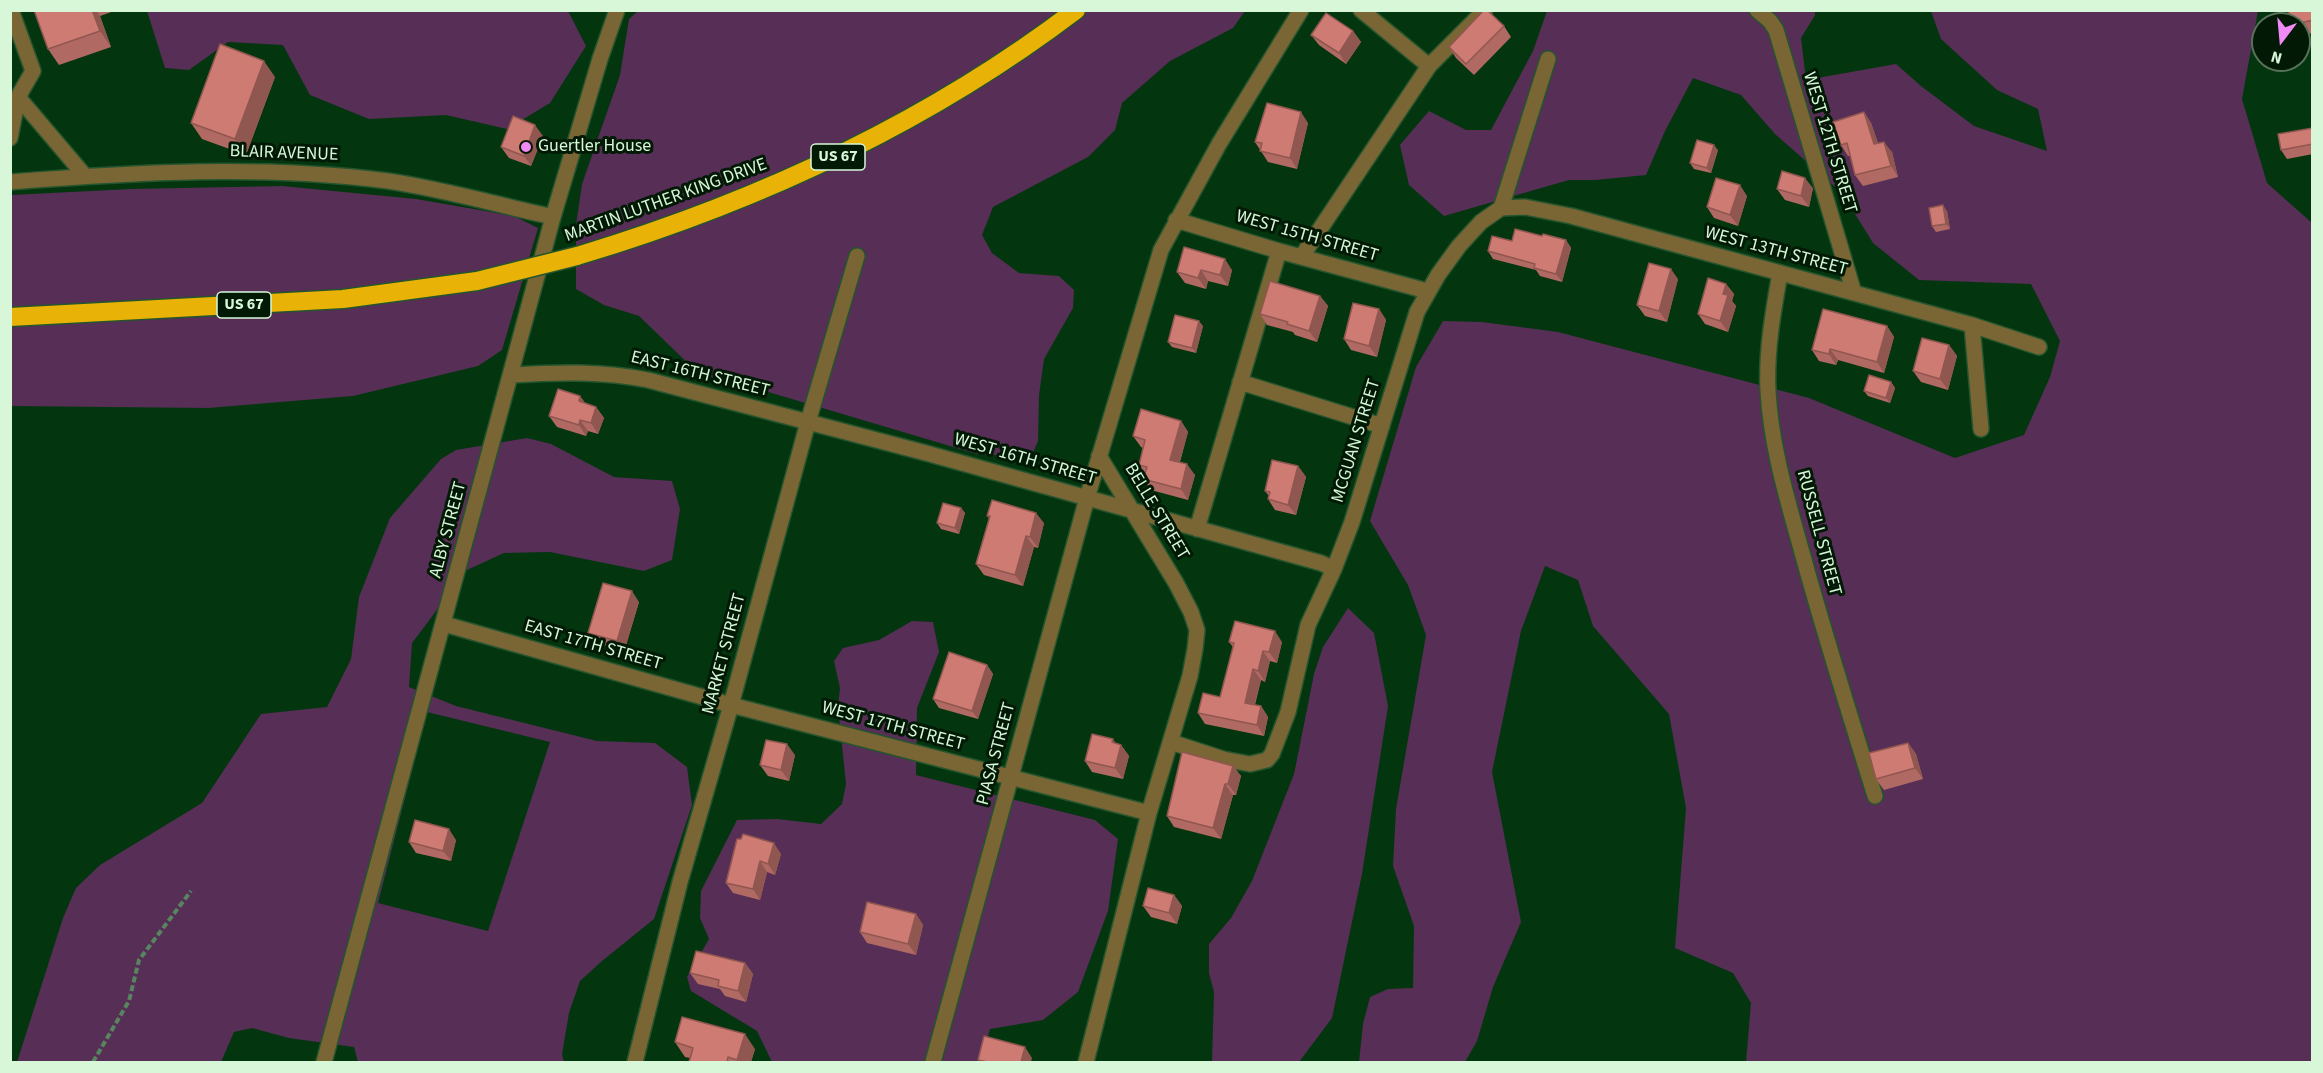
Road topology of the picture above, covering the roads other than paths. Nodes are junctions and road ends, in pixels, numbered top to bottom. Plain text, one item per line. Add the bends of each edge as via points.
1 (11, 10) edge
2 (618, 10) edge
3 (1076, 10) edge
4 (1301, 10) edge
5 (1361, 10) edge
6 (1485, 10) edge
7 (1757, 10) edge
8 (1548, 59) dead end
9 (1430, 66) junction
10 (18, 96) junction
11 (10, 138) edge
12 (85, 176) junction
13 (10, 182) edge
14 (1501, 208) junction
15 (553, 217) junction
16 (1176, 220) junction
17 (1279, 251) junction
18 (857, 256) dead end
19 (1302, 256) junction
20 (1780, 273) junction
21 (1427, 291) junction
22 (1854, 293) junction
23 (10, 317) edge
24 (1972, 325) junction
25 (2039, 346) dead end
26 (511, 375) junction
27 (1240, 382) junction
28 (808, 422) junction
29 (1382, 426) junction
30 (1981, 429) dead end
31 (1099, 456) junction
32 (1087, 498) junction
33 (1132, 510) junction
34 (1197, 529) junction
35 (1335, 569) junction
36 (444, 624) junction
37 (731, 705) junction
38 (1171, 742) junction
39 (1010, 777) junction
40 (1875, 796) dead end
41 (1149, 813) junction
42 (324, 1062) edge
43 (635, 1062) edge
44 (933, 1062) edge
45 (1086, 1062) edge

1 - 10 street via 33,71
2 - 15 street, ALBY STREET
3 - 23 highway, MARTIN LUTHER KING DRIVE / US 67, bridge via 970,84 848,153 719,208 577,256 477,281 343,299
4 - 16 street, BELLE STREET
5 - 9 street
6 - 9 street
7 - 22 street, WEST 12TH STREET via 1776,30
8 - 14 street
9 - 19 street
10 - 11 street
10 - 12 street
12 - 13 street, BLAIR AVENUE
12 - 15 street, BLAIR AVENUE via 199,171 340,176 441,191
14 - 20 street, WEST 13TH STREET via 1526,207 1571,216
14 - 21 street, MCGUAN STREET via 1481,222 1459,246
15 - 26 street, ALBY STREET
16 - 17 street, WEST 15TH STREET
16 - 31 street, BELLE STREET via 1161,250
17 - 19 street, WEST 15TH STREET
17 - 27 street
18 - 28 street, MARKET STREET
19 - 21 street, WEST 15TH STREET
20 - 22 street, WEST 13TH STREET
20 - 40 street, RUSSELL STREET via 1767,352 1774,440 1819,615
21 - 29 street, MCGUAN STREET
22 - 24 street, WEST 13TH STREET
24 - 25 street, WEST 13TH STREET
24 - 30 street
26 - 28 street, EAST 16TH STREET via 617,374
26 - 36 street, ALBY STREET
27 - 29 street
27 - 34 street
28 - 32 street, WEST 16TH STREET
28 - 37 street, MARKET STREET
29 - 35 street, MCGUAN STREET
31 - 32 street, PIASA STREET
31 - 33 street, BELLE STREET
32 - 33 street, WEST 16TH STREET
32 - 39 street, PIASA STREET
33 - 34 street, WEST 16TH STREET
33 - 38 street, BELLE STREET via 1191,612 1197,630 1190,676
34 - 35 street, WEST 16TH STREET
35 - 38 street, MCGUAN STREET via 1308,626 1288,712 1267,760 1250,764 1223,759
36 - 37 street, EAST 17TH STREET
36 - 42 street, ALBY STREET
37 - 39 street, WEST 17TH STREET
37 - 43 street, MARKET STREET via 680,882
38 - 41 street, BELLE STREET
39 - 41 street, WEST 17TH STREET
39 - 44 street, PIASA STREET
41 - 45 street, BELLE STREET

